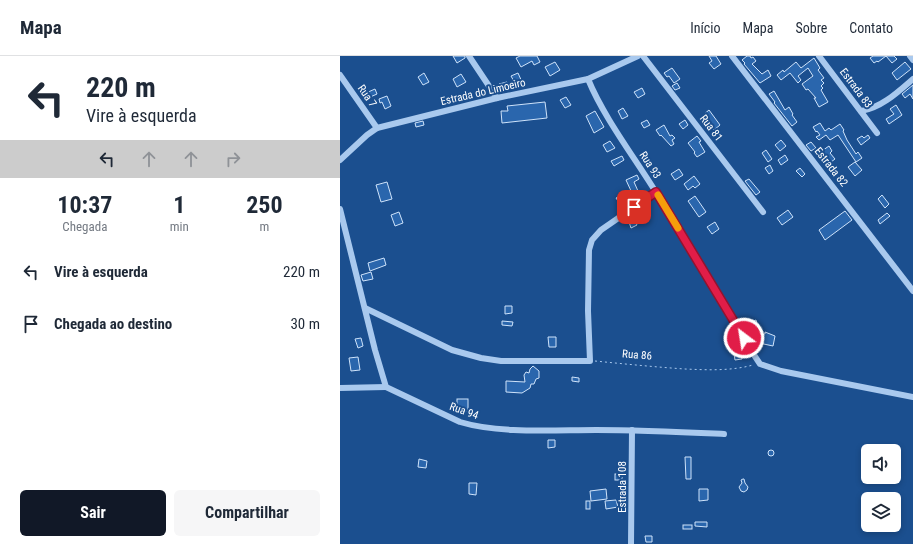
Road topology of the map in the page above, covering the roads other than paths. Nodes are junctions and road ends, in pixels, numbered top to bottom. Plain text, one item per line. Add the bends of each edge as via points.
1 (469, 56) edge
2 (638, 56) edge
3 (642, 56) edge
4 (732, 56) edge
5 (819, 56) edge
6 (910, 56) edge
7 (913, 60) edge
8 (340, 74) edge
9 (588, 79) junction
10 (913, 79) edge
11 (497, 98) junction
12 (861, 111) junction
13 (377, 128) junction
14 (877, 133) dead end
15 (340, 160) edge
16 (656, 192) junction
17 (340, 209) edge
18 (763, 212) dead end
19 (913, 291) edge
20 (365, 308) junction
21 (386, 387) junction
22 (340, 388) edge
23 (913, 397) edge
24 (632, 430) junction
25 (724, 434) dead end
26 (632, 544) edge

1 - 11 street
2 - 9 street, Estrada do Limoeiro
3 - 18 street, Rua 81
4 - 19 street, Estrada 82
5 - 12 street, Estrada 83
6 - 7 street
8 - 13 street, Rua 7
9 - 11 street, Estrada do Limoeiro
9 - 16 street, Rua 93 via 609,118
10 - 12 street via 881,105
11 - 13 street, Estrada do Limoeiro
12 - 14 street, Estrada 83
13 - 15 street, Estrada do Limoeiro
16 - 20 street via 601,230 592,240 589,250 588,310 590,361 501,361 481,358 452,350
16 - 23 street, Rua 93 via 760,364 781,371
17 - 20 street
20 - 21 street
21 - 22 street
21 - 24 street, Rua 94 via 472,426 536,430
24 - 25 street, Rua 94
24 - 26 street, Estrada 108

